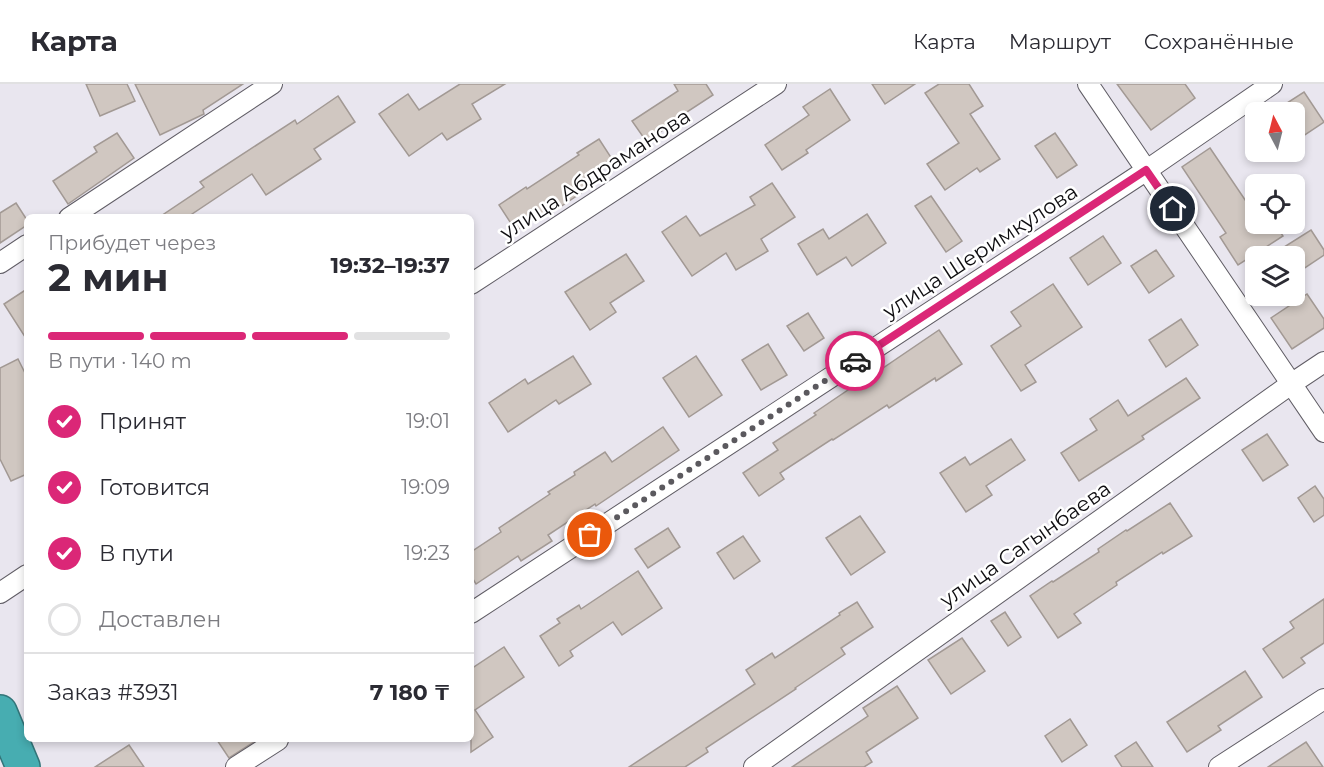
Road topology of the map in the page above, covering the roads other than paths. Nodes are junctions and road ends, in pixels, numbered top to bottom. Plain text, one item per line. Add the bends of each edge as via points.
1 (272, 84) edge
2 (776, 84) edge
3 (1088, 84) edge
4 (1272, 84) edge
5 (1146, 170) junction
6 (75, 214) edge
7 (24, 247) edge
8 (0, 263) edge
9 (474, 282) edge
10 (1324, 362) edge
11 (1291, 384) junction
12 (1324, 432) edge
13 (24, 577) edge
14 (0, 593) edge
15 (474, 611) edge
16 (1324, 699) edge
17 (0, 712) edge
18 (275, 742) edge
19 (23, 767) edge
20 (236, 767) edge
21 (754, 767) edge
22 (1220, 767) edge

1 - 6 street
2 - 9 street, улица Абдраманова
3 - 5 street
4 - 5 street, улица Шеримкулова
5 - 11 street
5 - 15 street, улица Шеримкулова
7 - 8 street
10 - 11 street, улица Сагынбаева
11 - 12 street
11 - 21 street, улица Сагынбаева
13 - 14 street
16 - 22 street
17 - 19 highway
18 - 20 street

